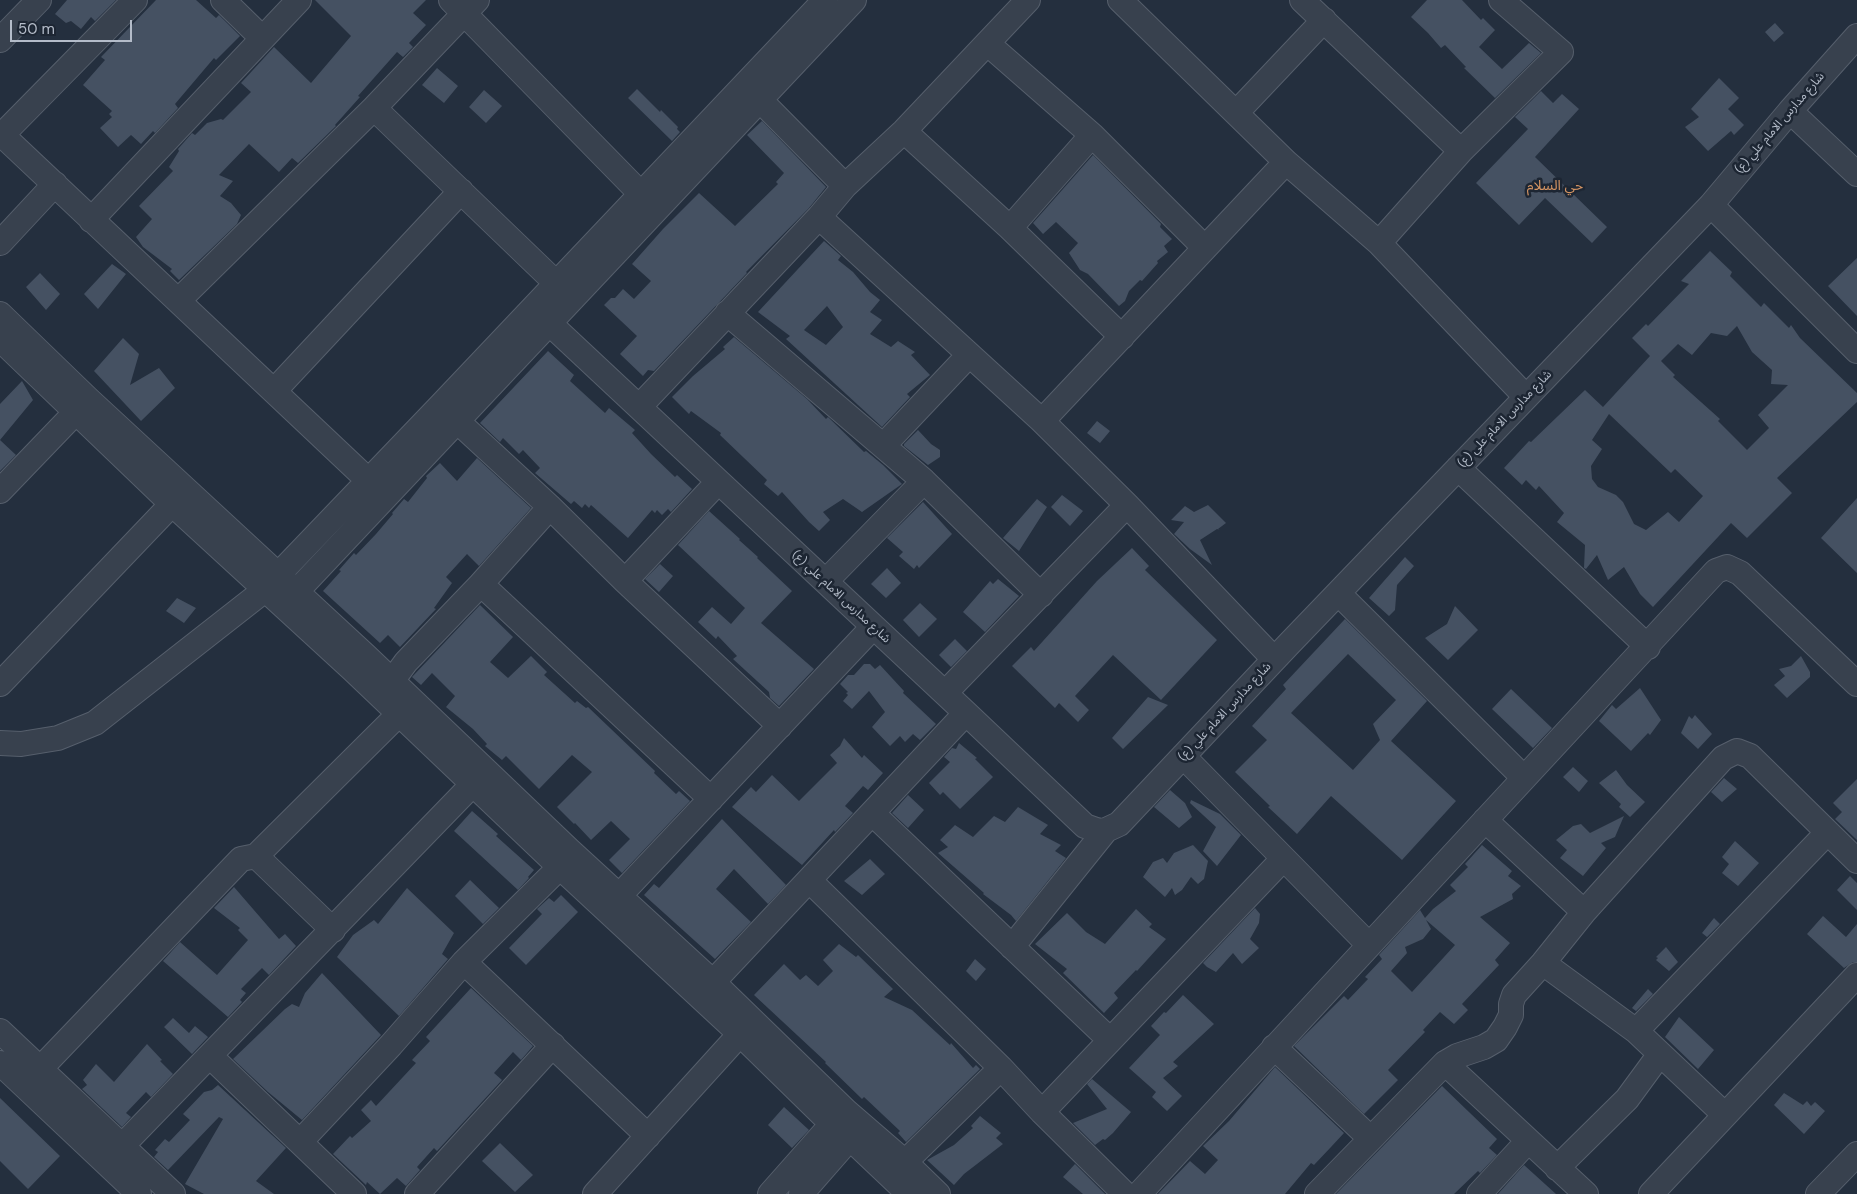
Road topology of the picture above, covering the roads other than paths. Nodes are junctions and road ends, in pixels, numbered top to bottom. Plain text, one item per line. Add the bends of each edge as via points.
1 (39, 0) edge
2 (135, 0) edge
3 (223, 0) edge
4 (298, 0) edge
5 (825, 0) edge
6 (854, 0) edge
7 (1120, 0) edge
8 (1302, 0) edge
9 (1502, 0) edge
10 (1021, 2) edge
11 (464, 4) edge
12 (1324, 20) junction
13 (1857, 36) edge
14 (262, 38) junction
15 (0, 40) edge
16 (988, 44) junction
17 (759, 99) junction
18 (374, 108) junction
19 (1790, 111) junction
20 (1236, 113) junction
21 (904, 131) junction
22 (1, 134) edge
23 (1092, 135) junction
24 (1461, 151) junction
25 (1286, 162) junction
26 (1857, 174) edge
27 (55, 184) junction
28 (845, 186) junction
29 (461, 191) junction
30 (641, 194) junction
31 (1711, 205) junction
32 (819, 217) junction
33 (91, 220) junction
34 (1010, 228) junction
35 (0, 243) edge
36 (1379, 243) junction
37 (1205, 248) junction
38 (556, 283) junction
39 (179, 300) junction
40 (727, 312) junction
41 (0, 314) edge
42 (548, 322) junction
43 (1122, 337) junction
44 (0, 339) edge
45 (1857, 351) edge
46 (969, 355) junction
47 (274, 391) junction
48 (1526, 397) junction
49 (639, 407) junction
50 (75, 413) junction
51 (456, 420) junction
52 (1042, 420) junction
53 (883, 446) junction
54 (1458, 468) junction
55 (369, 480) junction
56 (924, 481) junction
57 (718, 482) junction
58 (0, 491) edge
59 (172, 504) junction
60 (1127, 505) junction
61 (550, 507) junction
62 (826, 581) junction
63 (272, 582) junction
64 (625, 582) junction
65 (481, 584) junction
66 (296, 592) junction
67 (1338, 593) junction
68 (1042, 595) junction
69 (874, 627) junction
70 (1648, 647) junction
71 (1274, 659) junction
72 (360, 663) junction
73 (392, 681) junction
74 (0, 684) edge
75 (1857, 684) edge
76 (944, 693) junction
77 (966, 712) junction
78 (399, 714) junction
79 (780, 726) junction
80 (0, 743) edge
81 (1183, 756) junction
82 (1524, 778) junction
83 (473, 784) junction
84 (711, 799) junction
85 (872, 813) junction
86 (1485, 820) junction
87 (1106, 830) junction
88 (1827, 833) junction
89 (256, 856) junction
90 (1283, 859) junction
91 (1857, 861) edge
92 (560, 867) junction
93 (809, 880) junction
94 (619, 896) junction
95 (1584, 912) junction
96 (333, 930) junction
97 (1369, 945) junction
98 (1012, 947) junction
99 (464, 962) junction
100 (1543, 963) junction
101 (1857, 975) edge
102 (713, 982) junction
103 (0, 1030) edge
104 (1636, 1030) junction
105 (740, 1034) junction
106 (1110, 1040) junction
107 (553, 1045) junction
108 (1274, 1047) junction
109 (1660, 1054) junction
110 (210, 1056) junction
111 (0, 1063) edge
112 (1445, 1063) junction
113 (40, 1068) junction
114 (1001, 1068) junction
115 (1042, 1112) junction
116 (1725, 1116) junction
117 (841, 1131) junction
118 (648, 1136) junction
119 (1370, 1138) junction
120 (1528, 1141) junction
121 (300, 1142) junction
122 (122, 1146) junction
123 (1857, 1154) edge
124 (905, 1162) junction
125 (1557, 1168) junction
126 (1662, 1190) edge
127 (1821, 1193) edge
128 (139, 1194) edge
129 (173, 1194) edge
130 (354, 1194) edge
131 (417, 1194) edge
132 (596, 1194) edge
133 (770, 1194) edge
134 (802, 1194) edge
135 (909, 1194) edge
136 (938, 1194) edge
137 (1125, 1194) edge
138 (1139, 1194) edge
139 (1317, 1194) edge
140 (1479, 1194) edge
141 (1586, 1194) edge

1 - 15 street
2 - 22 street
3 - 14 street
4 - 14 street
5 - 30 street
6 - 17 street
7 - 20 street
8 - 12 street
9 - 24 street via 1561,52
10 - 16 street
11 - 18 street
11 - 30 street
12 - 20 street
12 - 24 street
13 - 19 street, شارع مدارس الامام علي (ع)
14 - 33 street
16 - 21 street
16 - 23 street
17 - 28 street
17 - 42 street
18 - 29 street
18 - 39 street
19 - 26 street
19 - 31 street, شارع مدارس الامام علي (ع)
20 - 25 street
21 - 28 street
21 - 34 street
22 - 27 street
23 - 34 street
23 - 37 street
24 - 36 street
25 - 36 street
25 - 37 street
27 - 33 street
27 - 35 street
28 - 32 street
29 - 38 street
29 - 47 street
30 - 38 street
31 - 45 street
31 - 48 street, شارع مدارس الامام علي (ع)
32 - 40 street
32 - 46 street
33 - 39 street
34 - 43 street
36 - 48 street
37 - 43 street
38 - 55 street
39 - 47 street
40 - 49 street
40 - 53 street
41 - 63 street
42 - 49 street, شارع مدارس الامام علي (ع)
42 - 51 street
43 - 52 street
44 - 50 street
46 - 52 street
46 - 53 street
47 - 55 street
48 - 54 street, شارع مدارس الامام علي (ع)
49 - 57 street, شارع مدارس الامام علي (ع)
50 - 58 street
50 - 59 street
51 - 61 street
51 - 66 street
52 - 60 street
53 - 56 street
54 - 67 street, شارع مدارس الامام علي (ع)
54 - 70 street
55 - 63 street
56 - 62 street
56 - 68 street
57 - 62 street, شارع مدارس الامام علي (ع)
57 - 64 street
59 - 63 street
59 - 74 street
60 - 68 street
60 - 71 street
61 - 64 street
61 - 65 street
62 - 69 street, شارع مدارس الامام علي (ع)
63 - 66 street
63 - 72 street
63 - 80 street via 95,723 58,738 21,744
64 - 79 street
65 - 73 street via 406,662
65 - 84 street
66 - 72 street
67 - 71 street, شارع مدارس الامام علي (ع)
67 - 82 street
68 - 76 street
69 - 76 street, شارع مدارس الامام علي (ع)
69 - 79 street
70 - 75 street via 1716,571 1727,567 1740,573
70 - 82 street
71 - 81 street, شارع مدارس الامام علي (ع)
72 - 73 street
72 - 78 street
73 - 94 street
76 - 77 street, شارع مدارس الامام علي (ع)
77 - 85 street
77 - 87 street, شارع مدارس الامام علي (ع) via 1085,826
78 - 83 street
78 - 89 street
79 - 84 street
81 - 87 street, شارع مدارس الامام علي (ع) via 1119,824
81 - 90 street
82 - 86 street
83 - 92 street
83 - 96 street
84 - 94 street
85 - 93 street
85 - 98 street
86 - 95 street
86 - 97 street
87 - 98 street
88 - 91 street
88 - 95 street via 1750,756 1737,751 1723,758
88 - 104 street
89 - 96 street
89 - 113 street via 240,859
90 - 97 street
90 - 106 street
92 - 99 street
92 - 105 street
93 - 102 street
93 - 114 street
94 - 102 street
95 - 100 street
96 - 110 street
97 - 108 street
98 - 106 street
99 - 107 street
99 - 121 street
100 - 104 street
100 - 112 street via 1514,995 1511,1015 1496,1040
101 - 116 street
102 - 124 street
103 - 113 street
104 - 109 street
105 - 117 street
105 - 118 street
106 - 115 street
107 - 118 street
107 - 131 street
108 - 119 street
108 - 138 street
109 - 116 street
109 - 125 street via 1627,1099
110 - 121 street
110 - 122 street
111 - 128 street
112 - 119 street
112 - 120 street
113 - 122 street
114 - 115 street
114 - 124 street
115 - 137 street
116 - 126 street
117 - 133 street
117 - 134 street
117 - 135 street
118 - 132 street
119 - 139 street
120 - 125 street
120 - 140 street
121 - 130 street
122 - 129 street
123 - 127 street
124 - 136 street
125 - 141 street

